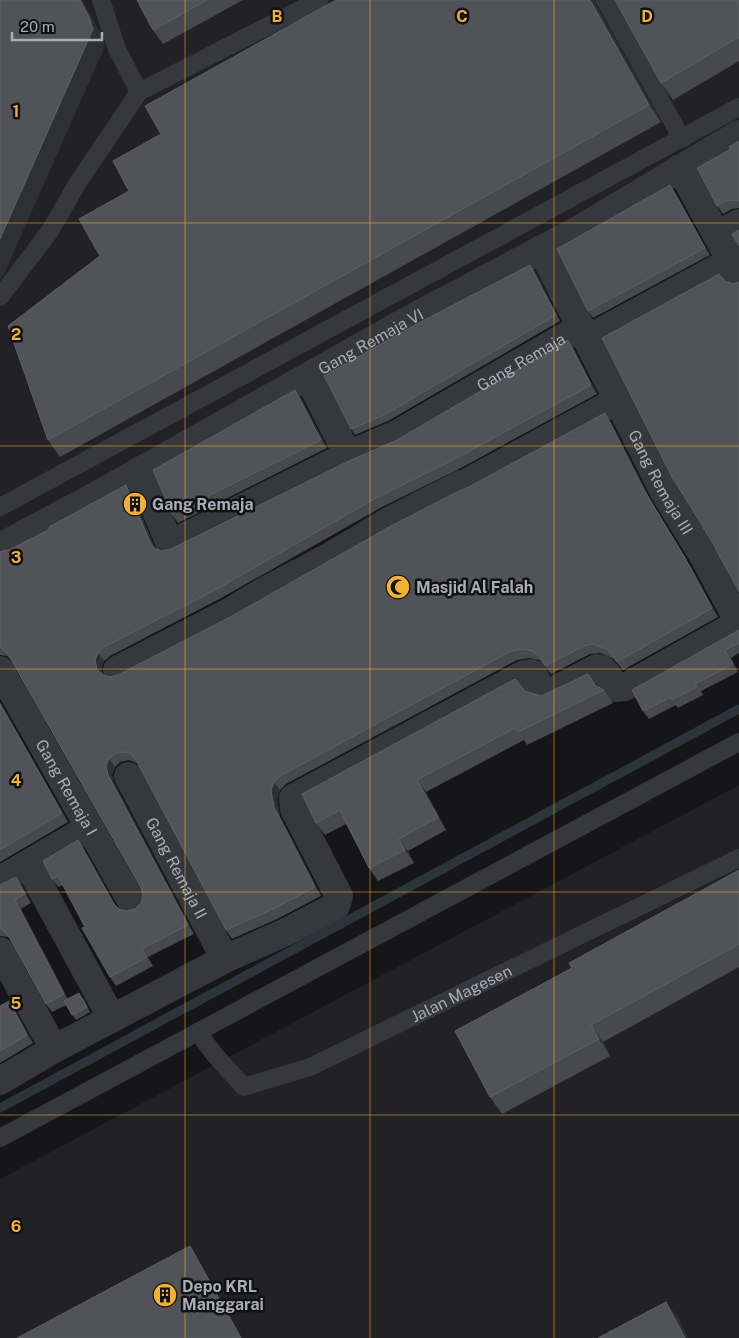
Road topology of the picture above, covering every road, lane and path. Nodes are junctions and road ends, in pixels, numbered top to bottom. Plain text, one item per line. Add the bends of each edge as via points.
1 (101, 0) edge
2 (318, 0) edge
3 (606, 0) edge
4 (140, 92) junction
5 (739, 107) edge
6 (739, 134) edge
7 (682, 139) junction
8 (680, 168) junction
9 (728, 229) edge
10 (541, 250) junction
11 (735, 268) edge
12 (0, 297) edge
13 (584, 333) junction
14 (308, 378) junction
15 (618, 400) junction
16 (348, 455) junction
17 (139, 471) junction
18 (0, 507) edge
19 (0, 547) edge
20 (739, 623) edge
21 (0, 670) edge
22 (117, 670) dead end
23 (739, 742) edge
24 (128, 776) dead end
25 (90, 828) junction
26 (739, 858) edge
27 (28, 864) junction
28 (0, 880) edge
29 (133, 904) dead end
30 (0, 951) edge
31 (225, 960) junction
32 (112, 1019) junction
33 (198, 1032) junction
34 (54, 1049) junction
35 (0, 1081) edge
36 (0, 1138) edge

1 - 4 lane via 117,50
2 - 4 lane
3 - 7 lane
4 - 12 lane via 77,184 50,231
5 - 7 lane
6 - 8 street, Gang Remaja VI
7 - 18 lane
8 - 9 street
8 - 10 street, Gang Remaja VI
9 - 11 street
10 - 13 street, Gang Remaja III
10 - 14 street, Gang Remaja VI
11 - 13 street, Gang Remaja
13 - 15 street, Gang Remaja III
13 - 16 street, Gang Remaja via 395,435
14 - 16 street
14 - 17 street, Gang Remaja VI
15 - 20 street, Gang Remaja III via 664,492
15 - 22 street
16 - 17 street, Gang Remaja via 170,544
17 - 19 street, Gang Remaja VI
20 - 31 street via 625,687 616,688 601,668 549,693 540,689 534,675 524,674 293,798 294,809 338,892 338,902 286,932
21 - 25 street, Gang Remaja I
23 - 33 lane
24 - 31 street, Gang Remaja II
25 - 27 street
25 - 29 street, Gang Remaja I
26 - 33 lane, Jalan Magesen via 310,1067 244,1087
27 - 28 street
27 - 32 street
30 - 34 street
31 - 32 street
32 - 34 street
33 - 36 lane
34 - 35 street

